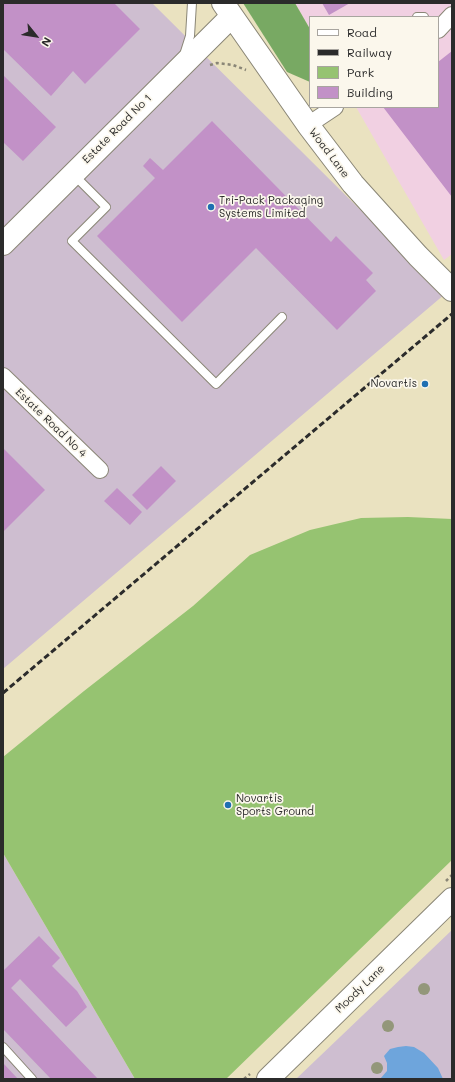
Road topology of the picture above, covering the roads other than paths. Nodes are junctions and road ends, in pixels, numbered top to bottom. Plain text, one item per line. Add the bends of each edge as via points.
1 (192, 3) edge
2 (227, 10) edge
3 (452, 15) edge
4 (439, 27) edge
5 (181, 65) junction
6 (334, 108) edge
7 (308, 125) junction
8 (72, 174) junction
9 (3, 244) edge
10 (452, 290) edge
11 (282, 317) dead end
12 (3, 376) edge
13 (100, 470) dead end
14 (452, 899) edge
15 (3, 1047) edge
16 (32, 1079) edge
17 (268, 1079) edge

1 - 5 lane via 190,36
2 - 5 street, Estate Road No 1
2 - 7 street, Woad Lane
3 - 4 street
5 - 8 street, Estate Road No 1
6 - 7 street
7 - 10 street, Woad Lane via 353,184
8 - 9 street, Estate Road No 1
8 - 11 lane via 106,207 72,241 216,384
12 - 13 street, Estate Road No 4
14 - 17 street, Moody Lane
15 - 16 lane

